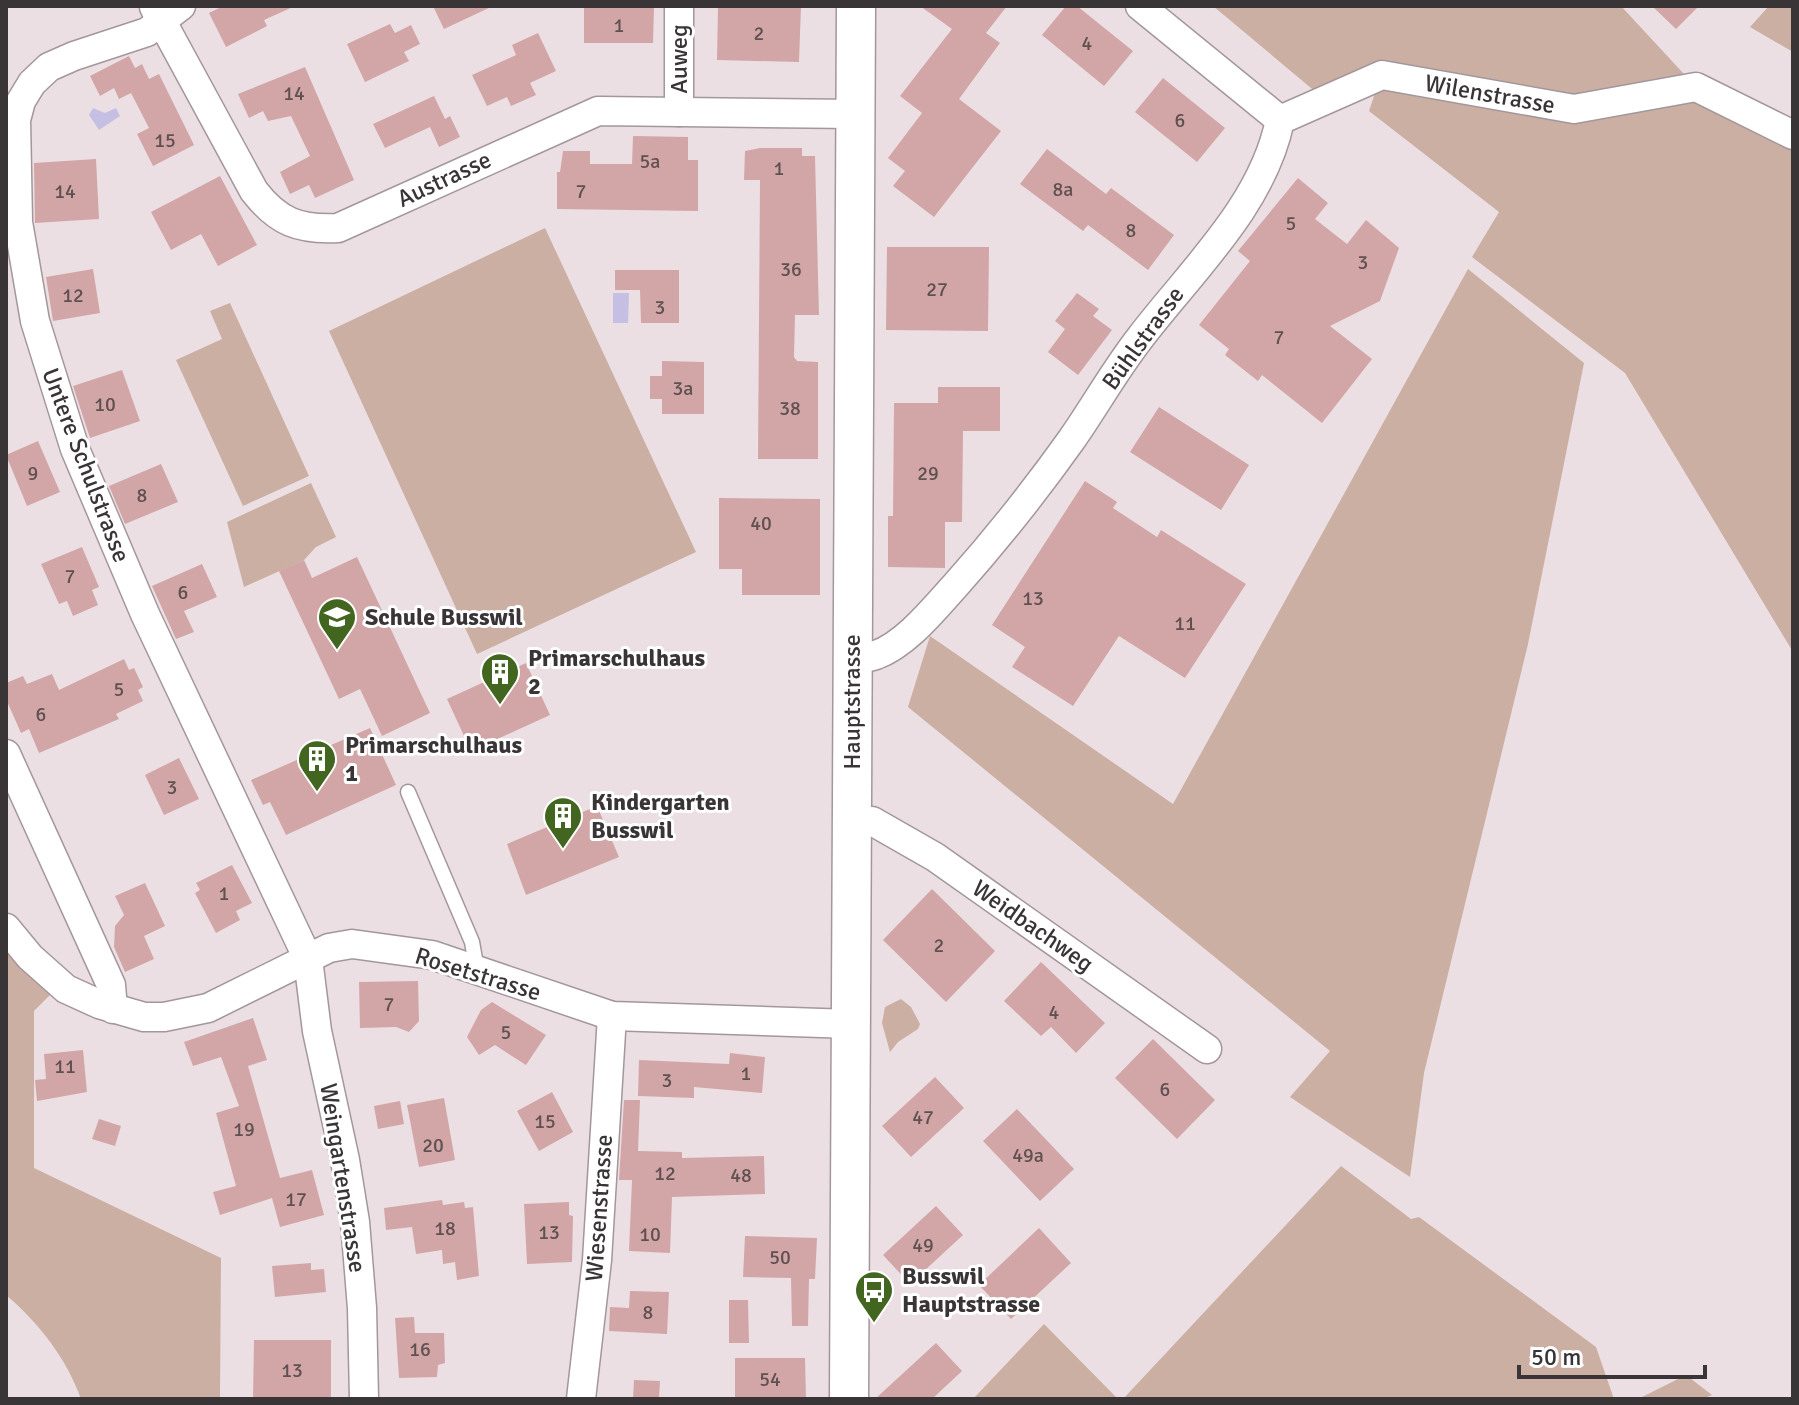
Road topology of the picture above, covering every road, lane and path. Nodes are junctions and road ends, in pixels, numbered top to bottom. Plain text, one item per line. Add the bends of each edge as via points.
1 (679, 6) edge
2 (856, 6) edge
3 (1140, 6) edge
4 (165, 11) edge
5 (679, 112) junction
6 (855, 114) junction
7 (1280, 120) junction
8 (1793, 135) edge
9 (852, 659) junction
10 (6, 754) edge
11 (408, 792) dead end
12 (852, 821) junction
13 (6, 928) edge
14 (308, 959) junction
15 (472, 969) junction
16 (113, 1009) junction
17 (612, 1016) junction
18 (851, 1024) junction
19 (1207, 1049) dead end
20 (364, 1399) edge
21 (581, 1399) edge
22 (849, 1399) edge

1 - 5 street, Auweg
2 - 6 street, Hauptstrasse
3 - 7 street
4 - 5 street, Austrasse via 254,191 289,225 338,228 581,116 613,110
4 - 14 street, Untere Schulstrasse via 147,32 49,67 32,83 16,120 18,222 35,321 75,449 145,614
5 - 6 street, Austrasse
6 - 9 street, Hauptstrasse
7 - 8 street, Wilenstrasse via 1382,75 1574,109 1696,87
7 - 9 street, Bühlstrasse via 1264,172 1232,221 1138,340 998,537 893,646
9 - 12 street, Hauptstrasse
10 - 16 street via 111,985
11 - 15 lane via 472,942
12 - 18 street, Hauptstrasse
12 - 19 street, Weidbachweg via 872,821 935,857
13 - 16 street, Rosetstrasse via 66,989
14 - 15 street, Rosetstrasse via 352,944 432,955
14 - 16 street, Rosetstrasse via 208,1008 164,1017
14 - 20 street, Weingartenstrasse via 355,1222
15 - 17 street, Rosetstrasse
17 - 18 street, Rosetstrasse
17 - 21 street, Wiesenstrasse via 597,1260
18 - 22 street, Hauptstrasse

